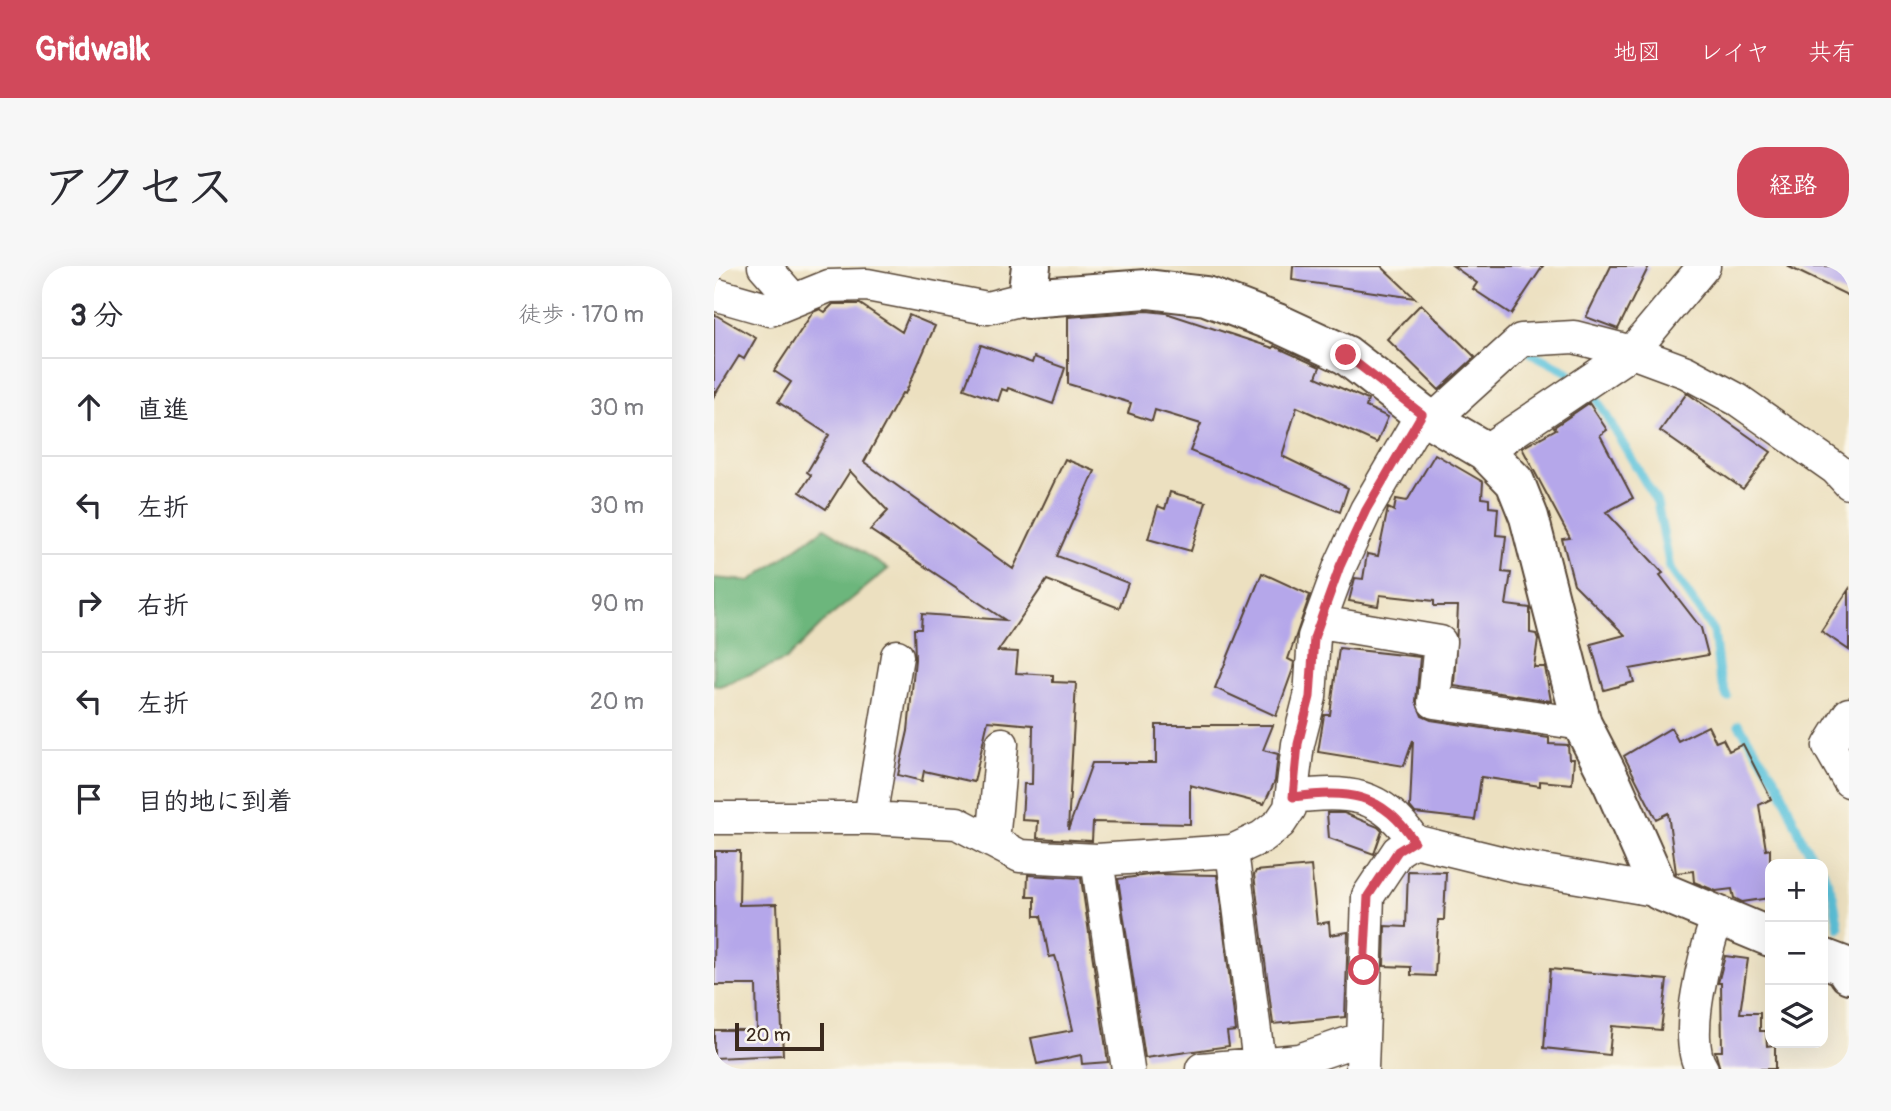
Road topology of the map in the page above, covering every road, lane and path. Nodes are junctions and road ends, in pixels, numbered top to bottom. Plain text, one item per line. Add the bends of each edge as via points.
1 (764, 266) edge
2 (1704, 266) edge
3 (1029, 282) edge
4 (714, 294) edge
5 (793, 299) junction
6 (1632, 352) junction
7 (1428, 417) junction
8 (1485, 451) junction
9 (1849, 483) edge
10 (1320, 622) junction
11 (897, 656) dead end
12 (1849, 714) edge
13 (1582, 724) junction
14 (1002, 744) dead end
15 (1849, 781) edge
16 (1293, 797) junction
17 (714, 818) edge
18 (870, 818) junction
19 (1414, 841) junction
20 (993, 842) junction
21 (1232, 851) junction
22 (1097, 860) junction
23 (1660, 891) junction
24 (1718, 916) junction
25 (1765, 935) edge
26 (1363, 1038) junction
27 (1259, 1063) junction
28 (1128, 1069) edge
29 (1202, 1069) edge
30 (1362, 1069) edge
31 (1702, 1069) edge

1 - 5 street
2 - 6 street
3 - 5 street via 987,308 867,285 830,286
3 - 7 street via 1206,296 1346,355
4 - 5 street via 770,310
6 - 7 street via 1574,337 1521,340
6 - 8 street
6 - 9 street via 1686,372 1738,400
7 - 8 street
7 - 10 street via 1366,510
8 - 13 street via 1515,482 1529,517
10 - 13 street via 1440,642 1434,702
10 - 16 street
11 - 18 street
12 - 15 street via 1829,746
13 - 23 street
14 - 20 street
16 - 19 street via 1339,793 1359,797 1399,818
16 - 21 street via 1280,823
17 - 18 street
18 - 20 street via 957,823
19 - 23 street via 1520,867
19 - 26 street via 1398,851 1368,896
20 - 22 street via 1020,856
21 - 22 street
21 - 27 street
22 - 28 street
23 - 24 street
24 - 25 street
24 - 31 street via 1703,960 1695,1030
26 - 27 street via 1299,1060
26 - 30 street
27 - 29 street

